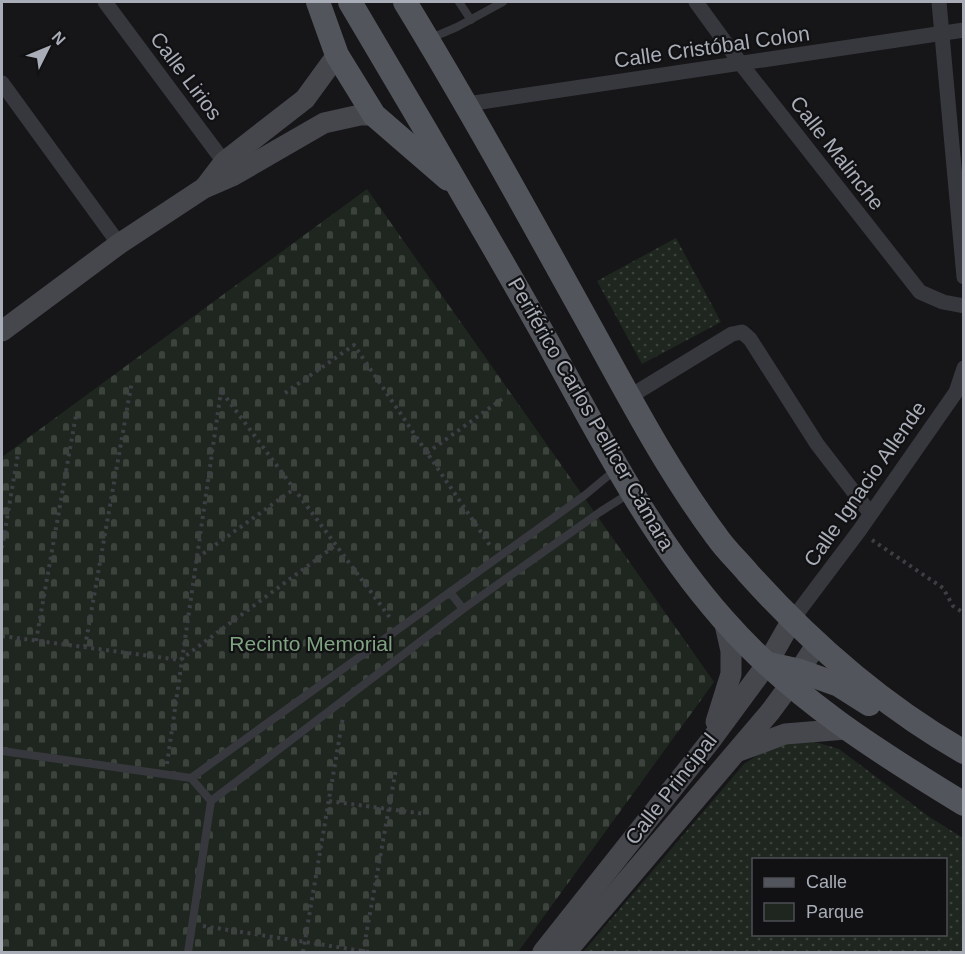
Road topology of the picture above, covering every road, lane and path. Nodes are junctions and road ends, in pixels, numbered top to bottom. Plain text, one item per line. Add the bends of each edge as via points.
1 (105, 2) edge
2 (318, 2) edge
3 (351, 2) edge
4 (405, 2) edge
5 (459, 2) edge
6 (503, 2) edge
7 (696, 2) edge
8 (939, 2) edge
9 (471, 20) junction
10 (963, 30) edge
11 (943, 33) junction
12 (428, 40) junction
13 (337, 55) junction
14 (741, 64) junction
15 (2, 83) edge
16 (305, 99) junction
17 (467, 104) junction
18 (374, 115) junction
19 (324, 123) junction
20 (229, 168) junction
21 (466, 197) junction
22 (119, 244) junction
23 (963, 277) edge
24 (963, 306) edge
25 (2, 331) edge
26 (963, 368) edge
27 (132, 381) dead end
28 (285, 393) dead end
29 (629, 397) junction
30 (502, 399) dead end
31 (76, 415) dead end
32 (427, 453) junction
33 (18, 454) dead end
34 (618, 468) junction
35 (294, 489) junction
36 (632, 493) junction
37 (870, 513) junction
38 (859, 531) junction
39 (336, 544) junction
40 (2, 548) edge
41 (197, 558) junction
42 (498, 558) junction
43 (450, 592) junction
44 (463, 609) junction
45 (963, 613) edge
46 (724, 620) junction
47 (792, 620) junction
48 (399, 629) junction
49 (2, 637) edge
50 (36, 641) junction
51 (818, 642) junction
52 (85, 647) junction
53 (182, 658) junction
54 (767, 664) junction
55 (795, 678) junction
56 (346, 698) junction
57 (846, 729) junction
58 (923, 729) junction
59 (711, 740) junction
60 (962, 748) edge
61 (2, 751) edge
62 (735, 753) junction
63 (396, 769) dead end
64 (165, 774) junction
65 (191, 778) junction
66 (211, 801) junction
67 (329, 801) junction
68 (963, 804) edge
69 (389, 809) junction
70 (425, 814) dead end
71 (192, 925) junction
72 (305, 942) junction
73 (188, 952) edge
74 (303, 952) edge
75 (365, 952) edge
76 (543, 952) edge
77 (566, 952) edge

1 - 20 street, Calle Lirios
2 - 13 main road
3 - 21 main road, Periférico Carlos Pellicer Cámara
4 - 12 main road, Periférico Carlos Pellicer Cámara
5 - 9 lane
6 - 9 lane
7 - 14 street, Calle Malinche
8 - 11 street
9 - 12 lane
10 - 11 street, Calle Cristóbal Colon
11 - 14 street, Calle Cristóbal Colon
11 - 23 street
12 - 17 main road, Periférico Carlos Pellicer Cámara
13 - 16 street
13 - 18 main road
14 - 17 street, Calle Cristóbal Colon
14 - 24 street, Calle Malinche via 920,292
15 - 22 street
16 - 19 street
16 - 20 street
17 - 29 main road, Periférico Carlos Pellicer Cámara
18 - 19 street
18 - 21 main road
19 - 20 street
20 - 22 street
21 - 34 main road, Periférico Carlos Pellicer Cámara
22 - 25 street
26 - 37 street, Calle Ignacio Allende via 956,392
27 - 52 path
28 - 32 path via 354,345
29 - 37 street via 732,334 742,332 817,444
29 - 47 main road, Periférico Carlos Pellicer Cámara via 718,538
30 - 32 path
31 - 50 path
32 - 42 path
33 - 40 path
34 - 36 main road, Periférico Carlos Pellicer Cámara
34 - 42 lane
35 - 39 path
35 - 41 path
35 - 41 path via 221,391
36 - 44 lane
36 - 46 main road, Periférico Carlos Pellicer Cámara via 675,558
37 - 38 street, Calle Ignacio Allende
38 - 45 path via 943,588 953,606
38 - 47 street, Calle Ignacio Allende
39 - 48 path
39 - 53 path
41 - 53 path
42 - 43 lane
43 - 44 lane
43 - 48 lane
44 - 56 lane
46 - 54 main road, Periférico Carlos Pellicer Cámara
46 - 59 street via 731,674
47 - 51 main road, Periférico Carlos Pellicer Cámara
47 - 54 street, Calle Principal
48 - 65 lane
49 - 50 path
50 - 52 path
51 - 55 street, Calle Principal
51 - 58 main road, Periférico Carlos Pellicer Cámara
52 - 53 path
53 - 64 path
54 - 55 main road, Periférico Carlos Pellicer Cámara
54 - 59 street, Calle Principal
55 - 57 main road, Periférico Carlos Pellicer Cámara via 804,698
55 - 58 main road via 839,685 868,704
55 - 62 street, Calle Principal
56 - 66 lane
56 - 67 path
57 - 62 street via 785,734
57 - 68 main road, Periférico Carlos Pellicer Cámara
58 - 60 main road, Periférico Carlos Pellicer Cámara
59 - 76 street, Calle Principal
61 - 64 lane
62 - 77 street, Calle Principal
63 - 69 path
64 - 65 lane
65 - 66 lane
66 - 71 lane
67 - 69 path
67 - 72 path
69 - 70 path
69 - 75 path
71 - 72 path
71 - 73 lane
72 - 74 path
72 - 75 path

